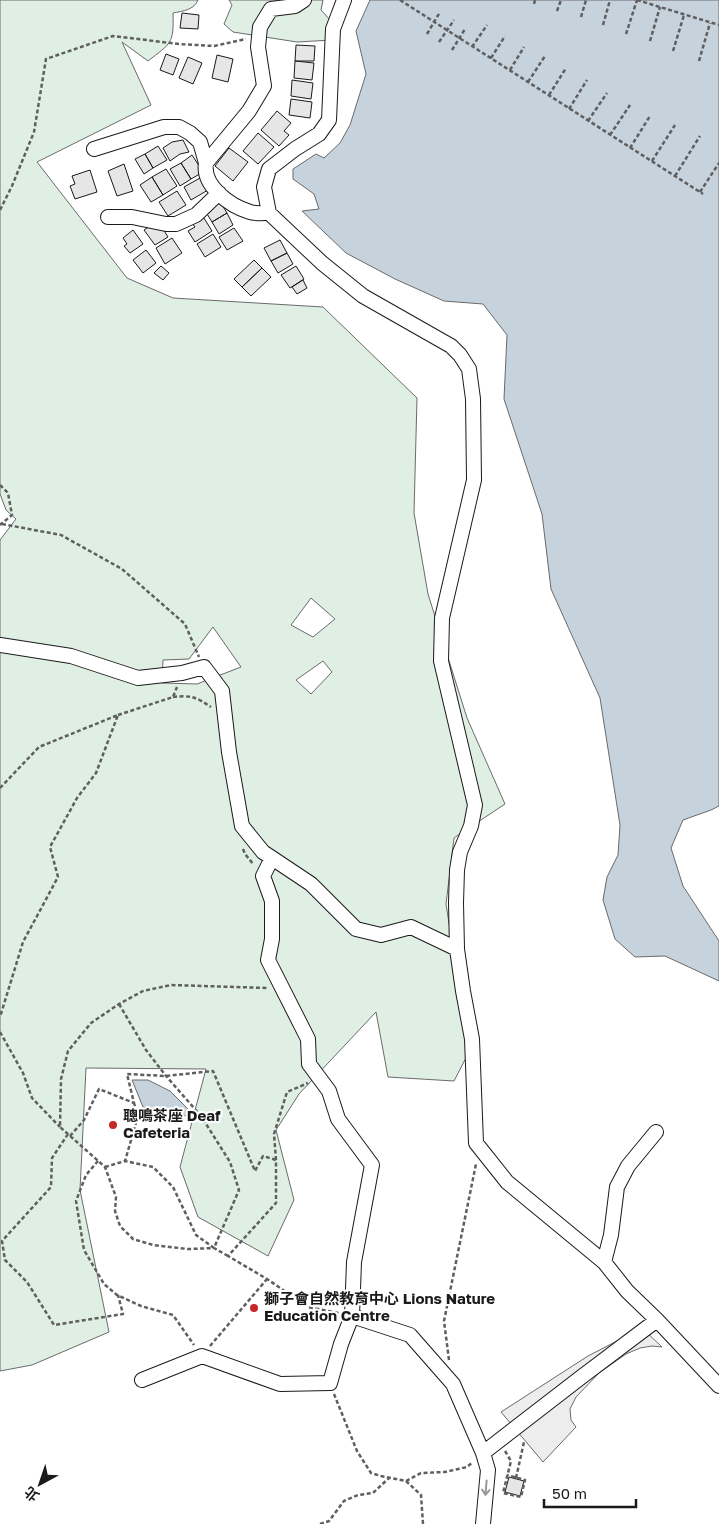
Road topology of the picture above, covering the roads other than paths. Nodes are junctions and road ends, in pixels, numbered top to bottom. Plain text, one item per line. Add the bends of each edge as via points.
1 (304, 0) edge
2 (344, 0) edge
3 (94, 149) dead end
4 (206, 163) junction
5 (219, 194) junction
6 (269, 212) junction
7 (108, 217) dead end
8 (0, 645) edge
9 (272, 858) junction
10 (457, 949) junction
11 (656, 1132) dead end
12 (604, 1262) junction
13 (352, 1316) junction
14 (657, 1320) junction
15 (142, 1380) dead end
16 (719, 1386) edge
17 (483, 1453) junction
18 (483, 1524) edge

1 - 4 street via 295,6 271,9 260,27 258,47 264,86 249,111
2 - 6 street via 333,30 329,120 319,134 269,169 264,187
3 - 4 street via 164,127 179,128 200,142
4 - 5 street via 207,178
5 - 6 street via 251,212
5 - 7 street via 196,215 176,224
6 - 10 street via 340,279 363,296 451,346 469,369 473,399 474,480 442,618 441,661 475,805 457,870
8 - 9 street via 71,656 138,678 182,674 204,667 222,691 242,826
9 - 10 street via 311,884 356,929 381,935 411,927
9 - 13 street via 263,876 272,901 272,939 268,960 308,1039 309,1064 329,1091 338,1119 372,1165 354,1262
10 - 12 street via 472,1039 476,1143 507,1182
11 - 12 street via 628,1166 617,1187
12 - 14 street via 627,1291
13 - 15 street via 330,1383 280,1384 202,1356
13 - 17 street via 410,1336 453,1384
14 - 16 street
14 - 17 street
17 -> 18 street via 488,1470

